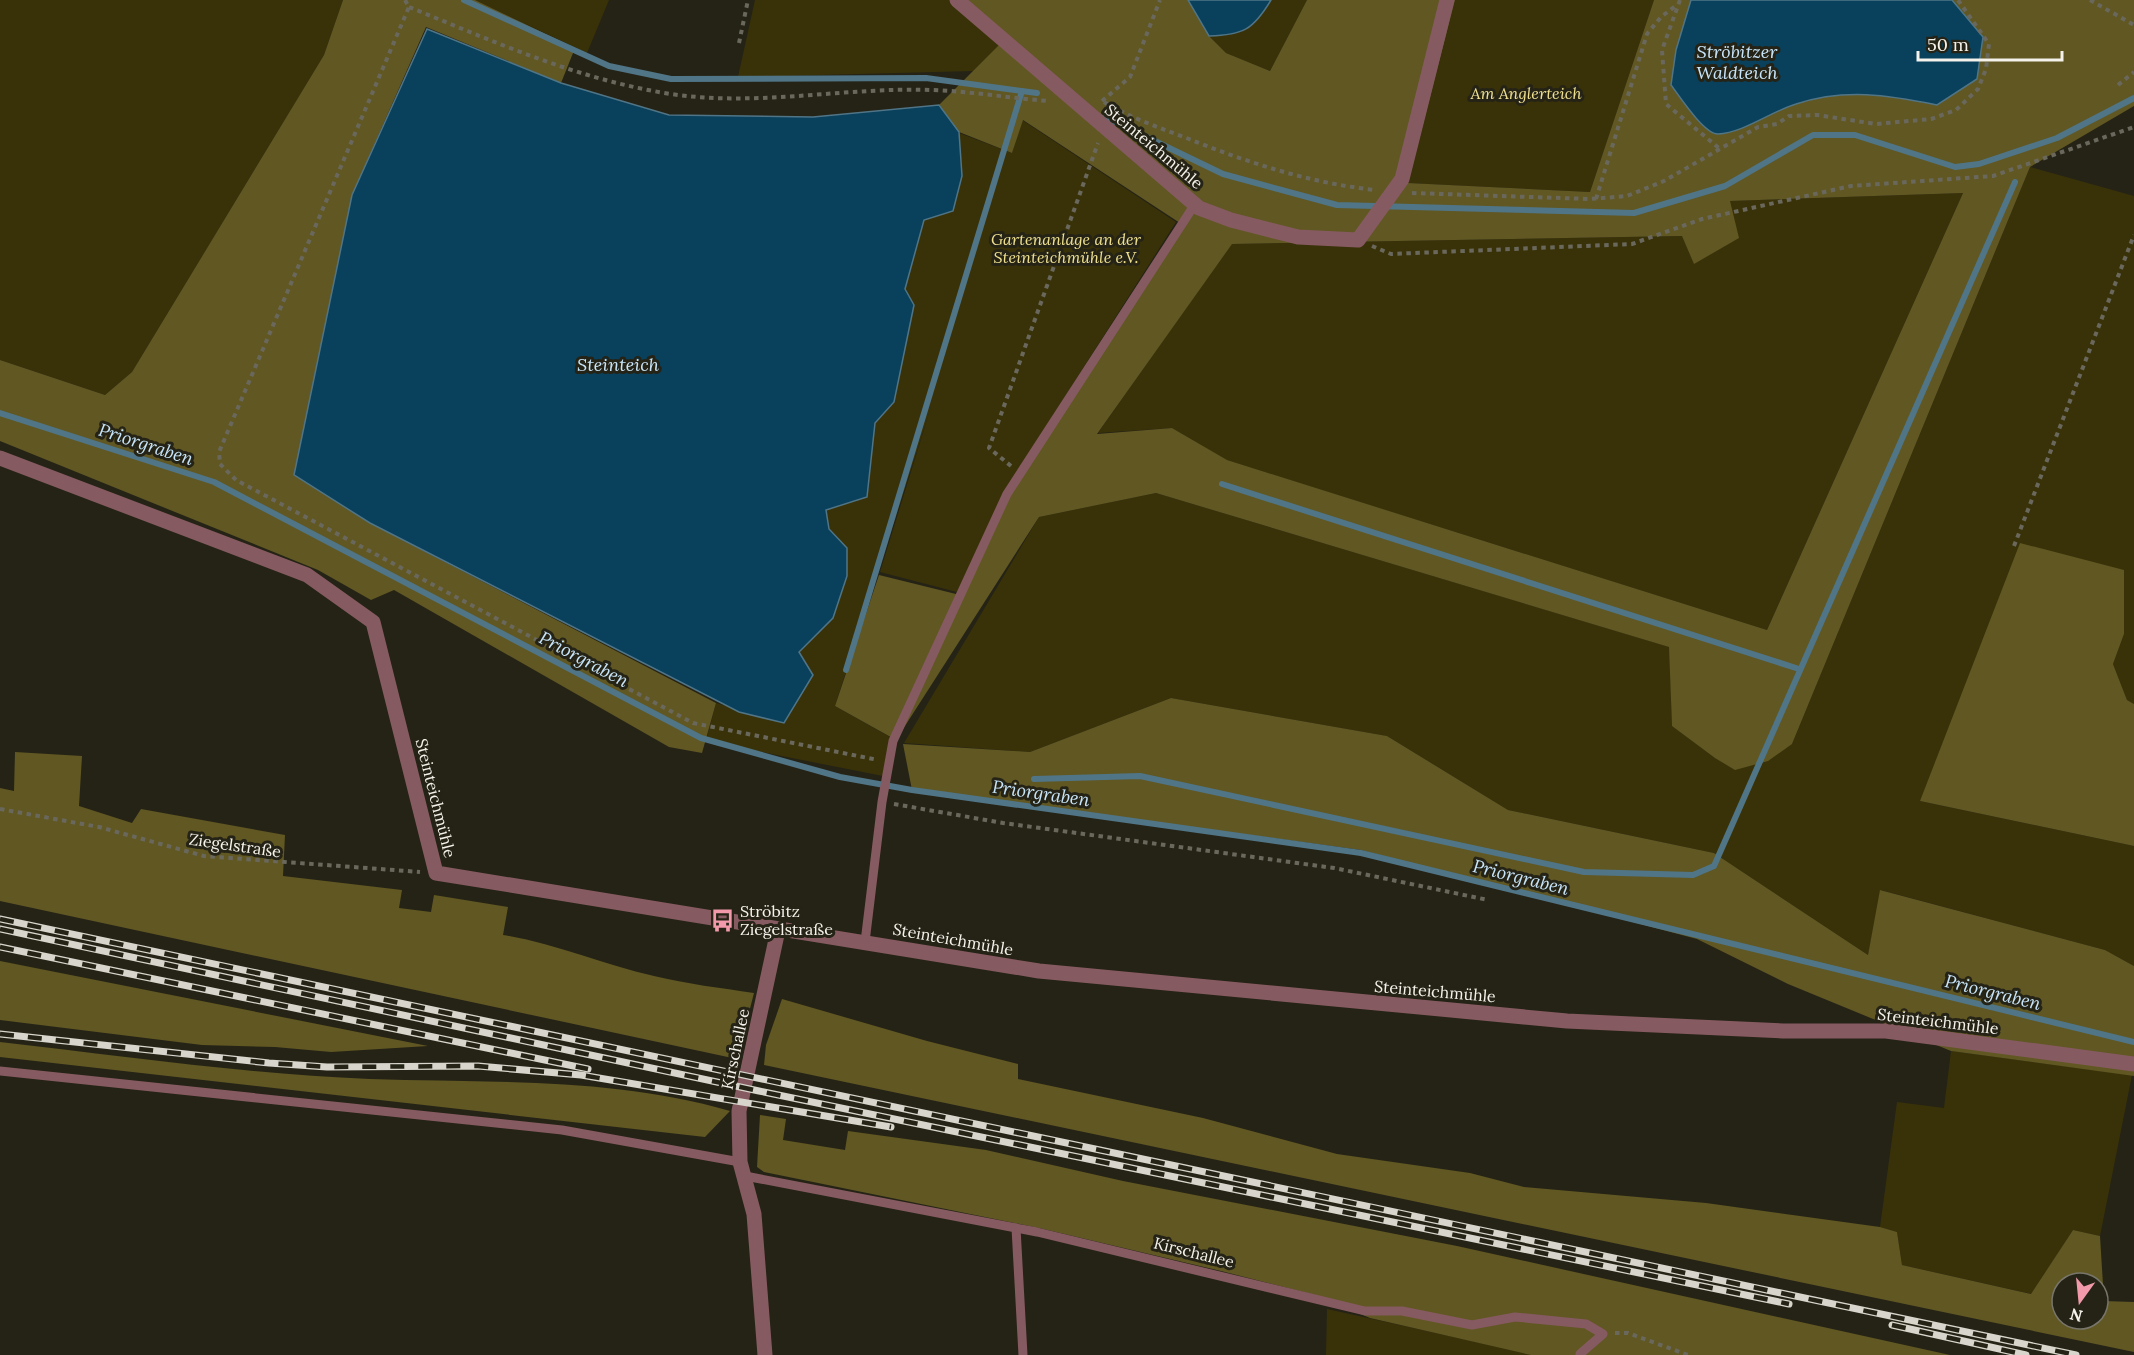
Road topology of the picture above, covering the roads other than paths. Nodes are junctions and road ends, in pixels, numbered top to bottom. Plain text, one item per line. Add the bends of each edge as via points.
1 (957, 0) edge
2 (1447, 0) edge
3 (1195, 204) junction
4 (0, 458) edge
5 (778, 930) junction
6 (865, 942) junction
7 (2134, 1064) edge
8 (0, 1071) edge
9 (742, 1169) junction
10 (1016, 1228) junction
11 (1580, 1354) edge
12 (765, 1355) edge
13 (1023, 1355) edge

1 - 3 street, Steinteichmühle via 1085,102 1104,128
2 - 3 street, Steinteichmühle via 1402,179 1358,240 1298,237 1231,220
3 - 6 lane via 1008,494 893,741
4 - 5 street, Steinteichmühle via 307,575 373,622 436,873
5 - 6 street, Steinteichmühle
5 - 9 street, Kirschallee via 740,1111
6 - 7 street, Steinteichmühle via 1051,972 1568,1021 1783,1031 1886,1031
8 - 9 lane via 562,1130
9 - 10 lane, Kirschallee
9 - 12 street, Kirschallee via 754,1214
10 - 11 lane, Kirschallee via 1365,1311 1402,1311 1472,1325 1515,1317 1587,1324 1603,1334
10 - 13 lane

